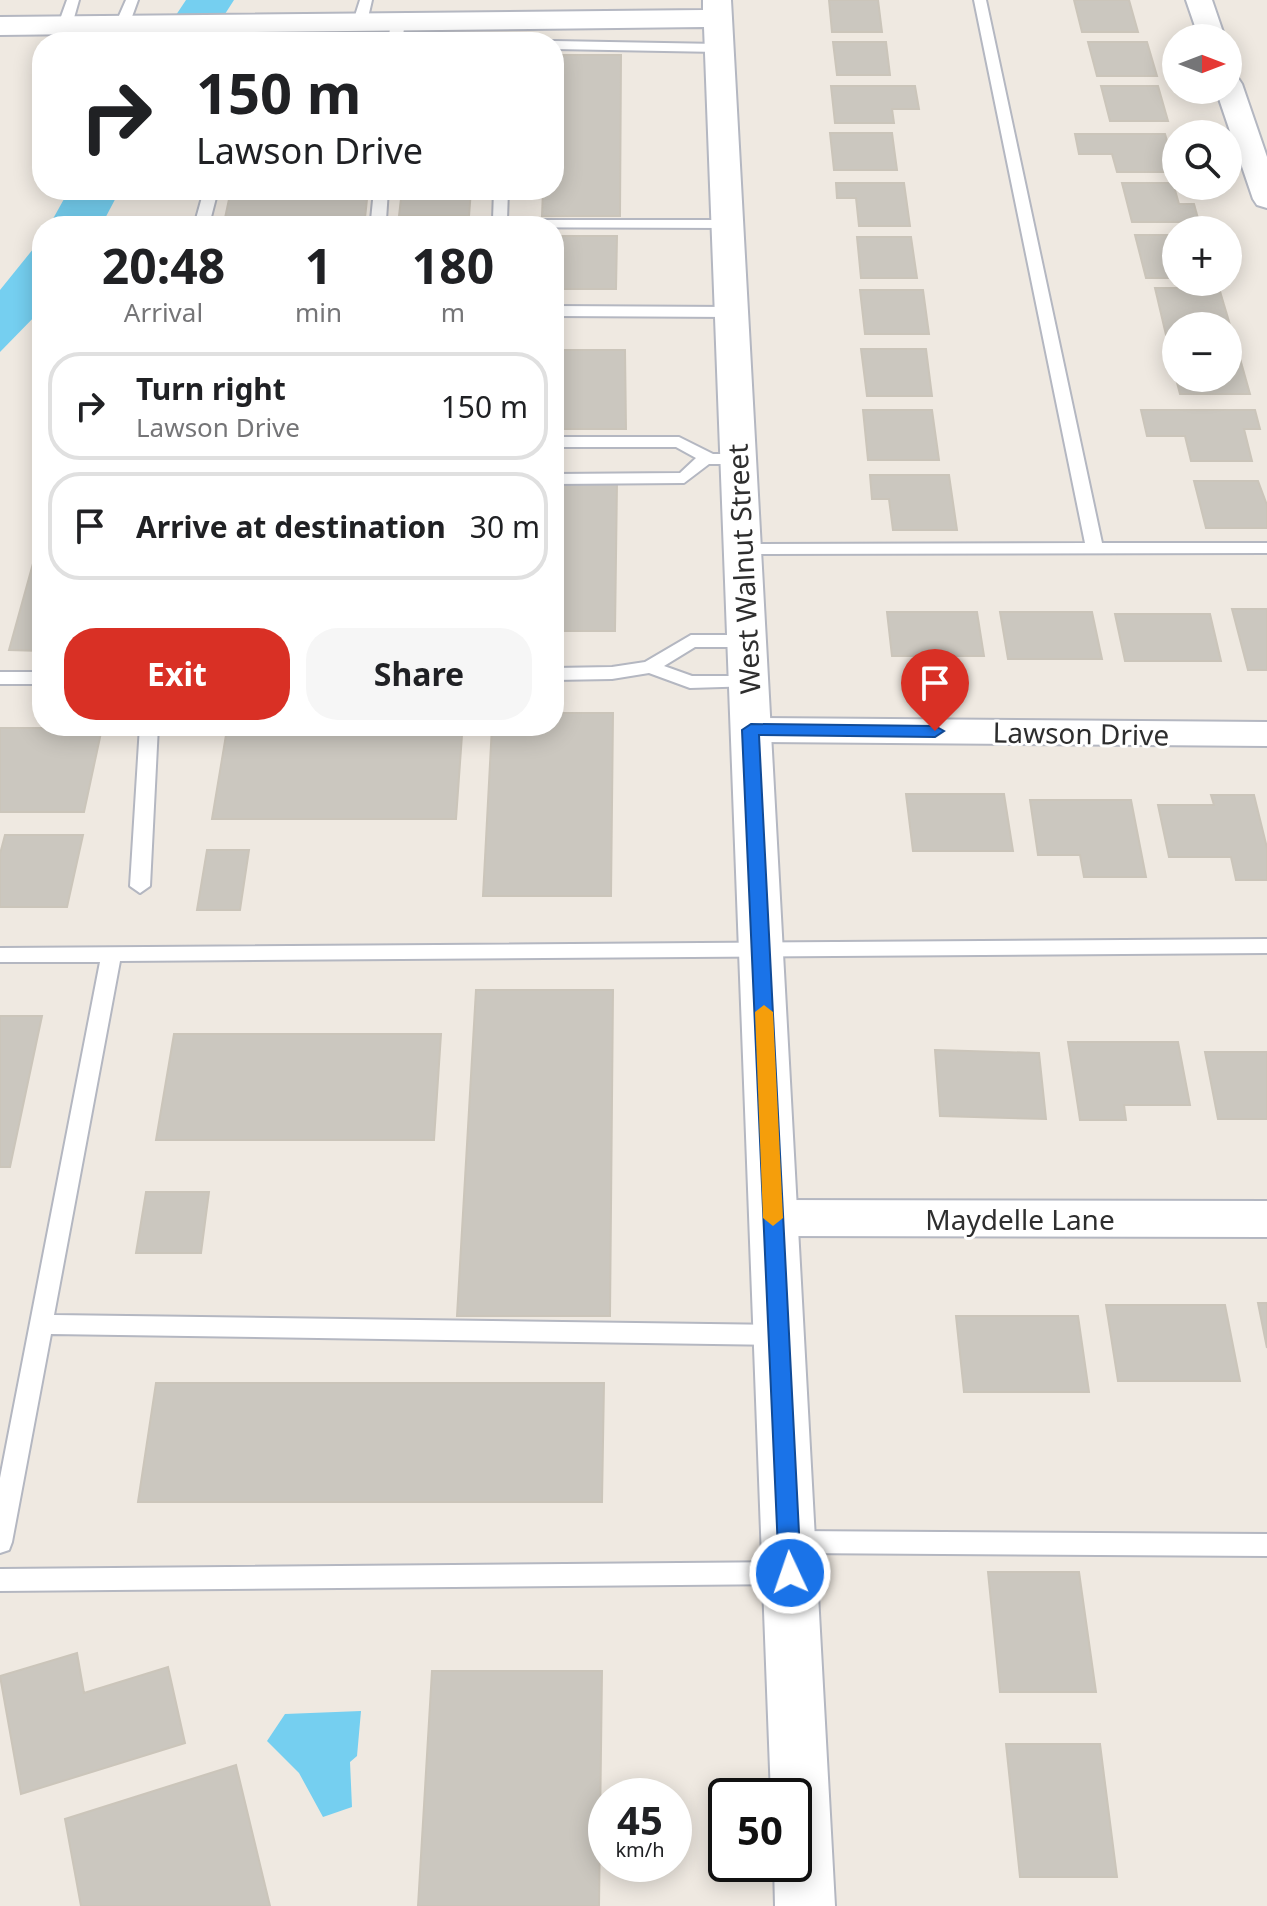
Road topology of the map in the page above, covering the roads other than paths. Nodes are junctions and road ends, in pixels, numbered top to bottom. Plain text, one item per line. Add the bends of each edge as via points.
1 (980, 0) edge
2 (1199, 0) edge
3 (363, 11) edge
4 (127, 12) edge
5 (69, 13) edge
6 (718, 22) edge
7 (1207, 24) edge
8 (0, 26) edge
9 (396, 32) edge
10 (564, 44) edge
11 (1235, 104) edge
12 (1267, 199) edge
13 (564, 224) edge
14 (728, 224) junction
15 (564, 311) edge
16 (731, 312) junction
17 (564, 442) edge
18 (724, 459) junction
19 (564, 479) edge
20 (1094, 547) junction
21 (1267, 548) edge
22 (742, 549) junction
23 (748, 662) junction
24 (650, 667) junction
25 (564, 674) edge
26 (0, 678) edge
27 (32, 678) edge
28 (751, 730) junction
29 (1267, 734) edge
30 (148, 736) edge
31 (140, 886) dead end
32 (1267, 946) edge
33 (761, 947) junction
34 (111, 954) junction
35 (0, 955) edge
36 (773, 1218) junction
37 (1267, 1219) edge
38 (41, 1324) junction
39 (779, 1335) junction
40 (0, 1542) edge
41 (1267, 1545) edge
42 (789, 1557) junction
43 (0, 1580) edge
44 (805, 1906) edge

1 - 20 lane
2 - 7 street
3 - 4 main road via 225,24 161,24
3 - 9 main road
4 - 5 main road
5 - 8 main road
6 - 9 main road
6 - 10 lane
6 - 14 main road, West Walnut Street
11 - 12 street
13 - 14 lane
14 - 16 main road, West Walnut Street
15 - 16 lane
16 - 18 main road, West Walnut Street
17 - 18 lane via 679,442
18 - 19 lane via 705,459 684,478
18 - 22 main road, West Walnut Street
20 - 21 lane
20 - 22 lane
22 - 23 main road, West Walnut Street
23 - 24 lane via 690,682
23 - 24 lane via 691,641
23 - 28 main road, West Walnut Street
24 - 25 lane
26 - 27 lane
28 - 29 street, Lawson Drive
28 - 33 main road, West Walnut Street
30 - 31 lane
32 - 33 lane
33 - 34 lane
33 - 36 main road, West Walnut Street
34 - 35 lane
34 - 38 lane
36 - 37 street, Maydelle Lane
36 - 39 main road, West Walnut Street
38 - 39 lane
38 - 40 lane
39 - 42 main road, West Walnut Street
41 - 42 lane
42 - 43 lane
42 - 44 main road, West Walnut Street

